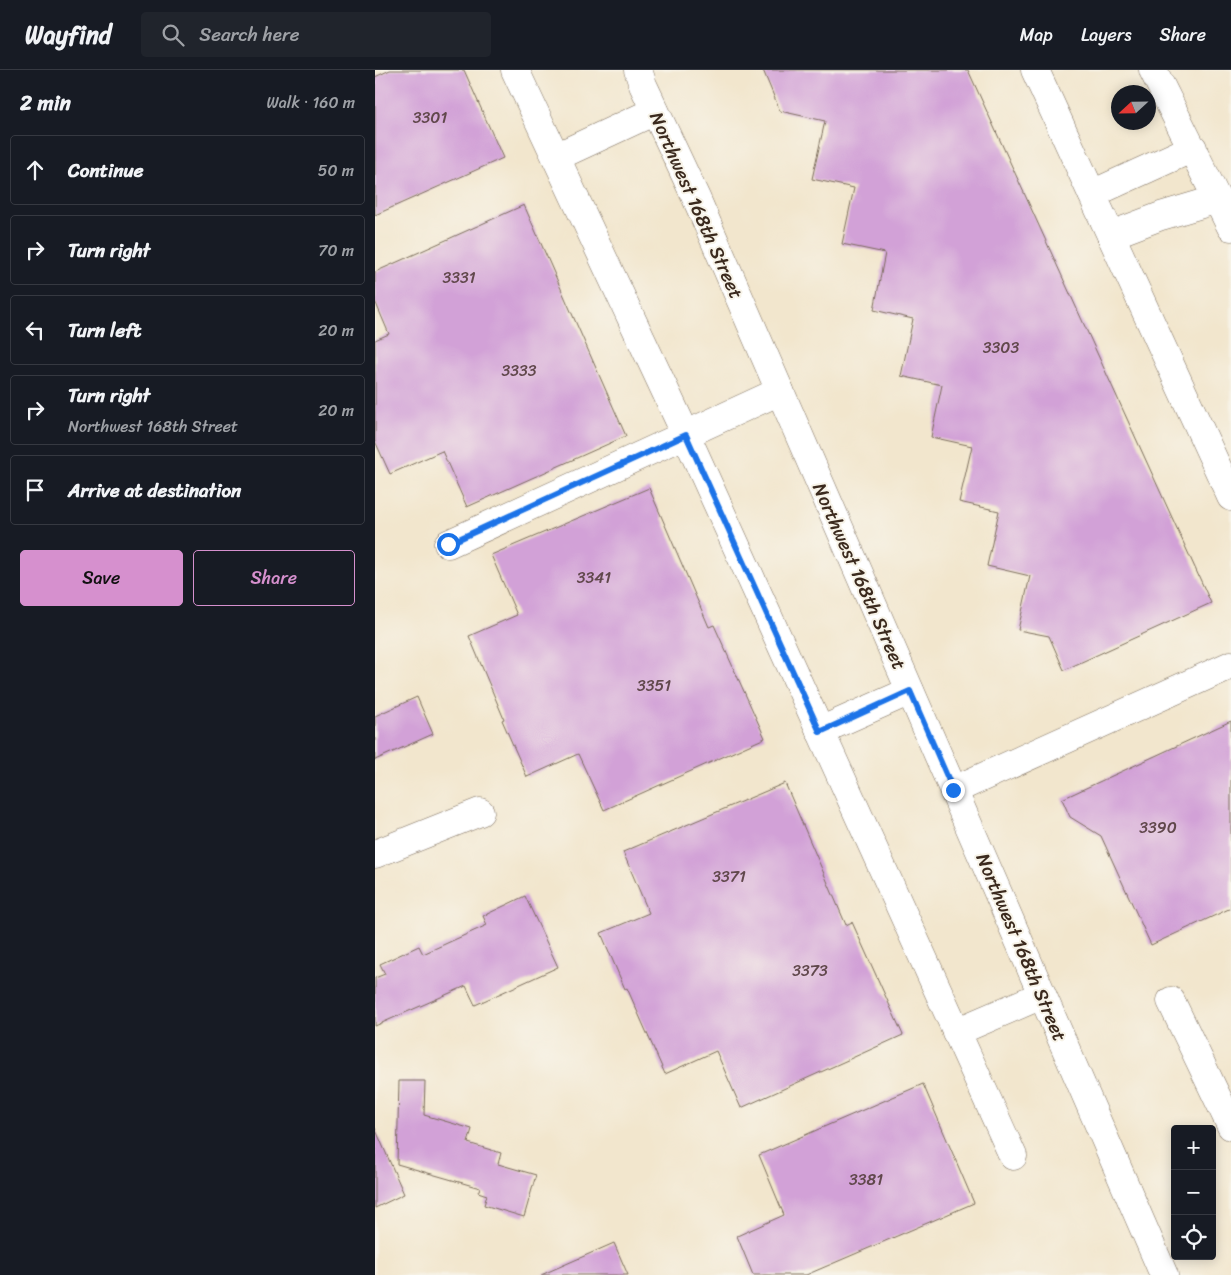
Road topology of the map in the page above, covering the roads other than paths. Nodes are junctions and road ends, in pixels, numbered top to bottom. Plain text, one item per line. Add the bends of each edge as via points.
1 (515, 70) edge
2 (638, 70) edge
3 (1035, 70) edge
4 (1153, 70) edge
5 (655, 111) junction
6 (1193, 148) junction
7 (556, 157) junction
8 (1092, 194) junction
9 (1218, 199) junction
10 (1231, 227) edge
11 (1111, 235) junction
12 (780, 391) junction
13 (686, 435) junction
14 (1231, 497) edge
15 (448, 544) dead end
16 (1231, 665) edge
17 (910, 691) junction
18 (820, 732) junction
19 (953, 790) junction
20 (480, 812) dead end
21 (375, 854) edge
22 (1042, 995) junction
23 (1171, 1001) dead end
24 (956, 1032) junction
25 (1231, 1126) edge
26 (1013, 1156) dead end
27 (1164, 1275) edge

1 - 7 street
2 - 5 street, Northwest 168th Street
3 - 8 street
4 - 6 street
5 - 7 street
5 - 12 street, Northwest 168th Street
6 - 8 street
6 - 9 street
7 - 13 street
8 - 11 street
9 - 10 street
9 - 11 street
11 - 14 street
12 - 13 street
12 - 17 street, Northwest 168th Street
13 - 15 street
13 - 18 street
16 - 19 street
17 - 18 street
17 - 19 street, Northwest 168th Street
18 - 24 street
19 - 22 street, Northwest 168th Street
20 - 21 street
22 - 24 street
22 - 27 street, Northwest 168th Street
23 - 25 street
24 - 26 street

